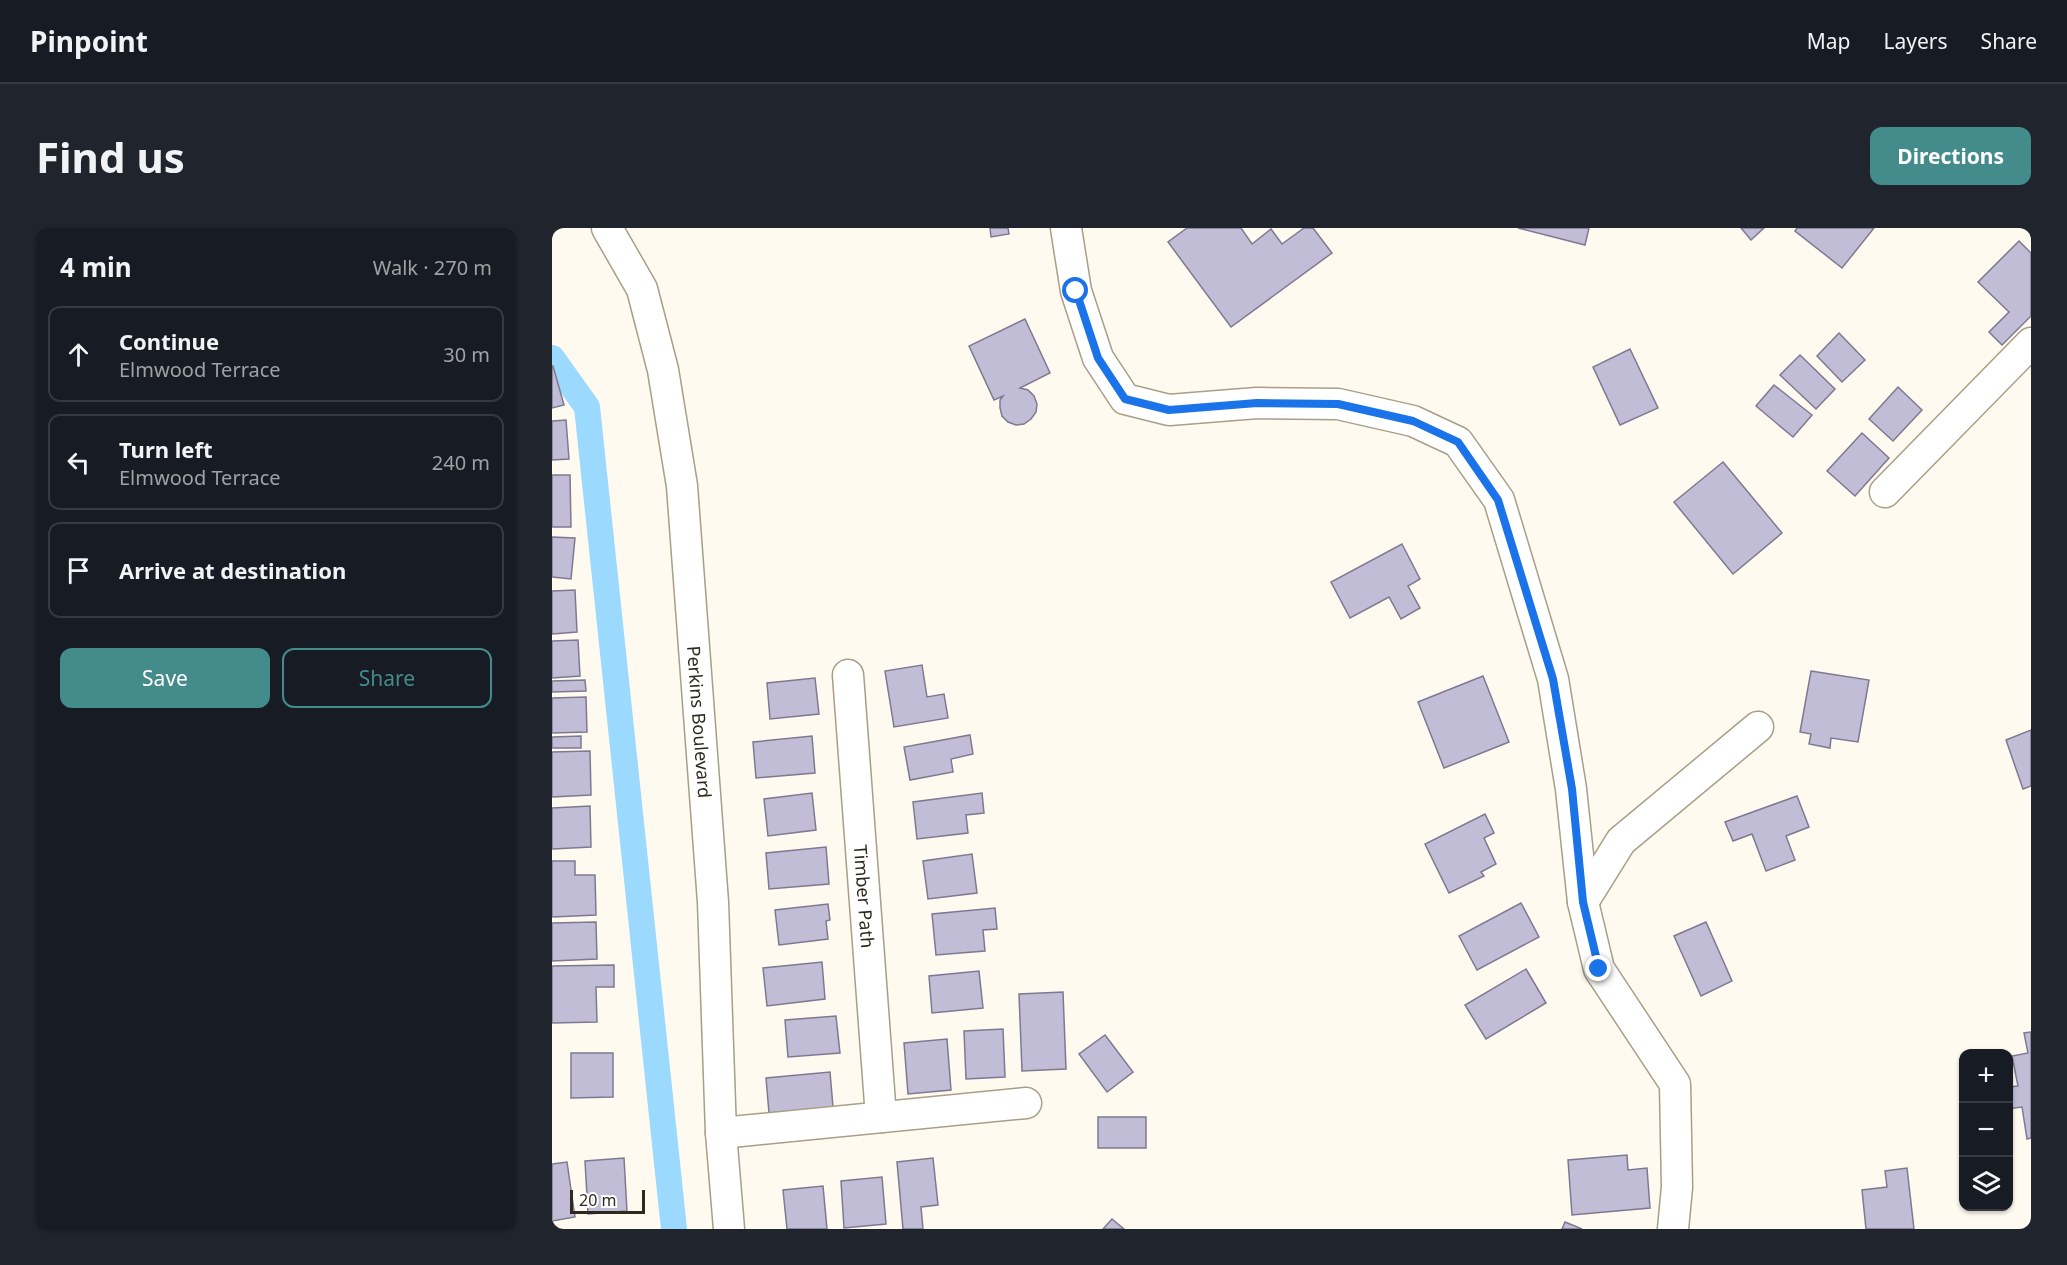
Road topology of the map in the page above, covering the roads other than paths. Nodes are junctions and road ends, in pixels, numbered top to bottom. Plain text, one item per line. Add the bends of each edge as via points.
1 (607, 228) edge
2 (1066, 228) edge
3 (2031, 343) edge
4 (1886, 492) dead end
5 (848, 675) dead end
6 (1758, 727) dead end
7 (1583, 902) junction
8 (1026, 1103) dead end
9 (881, 1117) junction
10 (721, 1133) junction
11 (729, 1229) edge
12 (1673, 1229) edge

1 - 10 street, Perkins Boulevard via 642,289 663,370 682,486 713,902
2 - 7 street via 1076,291 1098,358 1125,399 1169,410 1257,403 1338,404 1413,421 1458,442 1498,500 1553,679 1572,789
3 - 4 street
5 - 9 street, Timber Path
6 - 7 street via 1621,841
7 - 12 street via 1599,969 1675,1084 1677,1187
8 - 9 street
9 - 10 street
10 - 11 street, Perkins Boulevard

